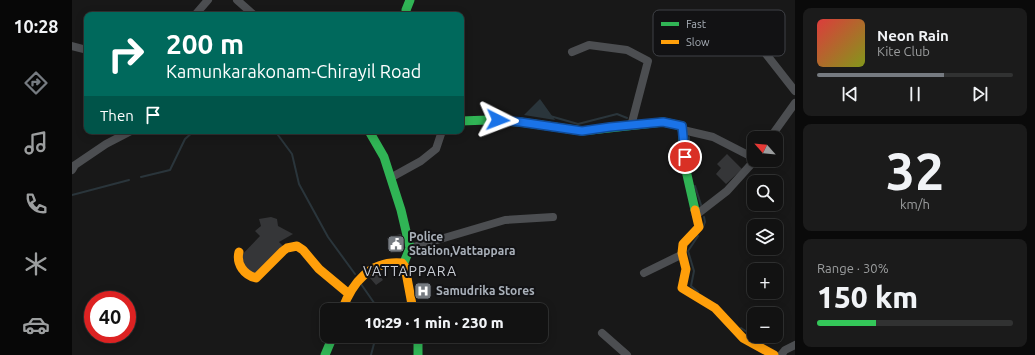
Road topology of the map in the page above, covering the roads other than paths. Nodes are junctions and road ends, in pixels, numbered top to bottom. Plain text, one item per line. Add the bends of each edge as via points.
1 (208, 0) edge
2 (237, 0) edge
3 (410, 0) edge
4 (198, 12) edge
5 (251, 12) edge
6 (406, 12) edge
7 (72, 46) edge
8 (84, 49) edge
9 (572, 52) dead end
10 (768, 56) edge
11 (795, 91) edge
12 (795, 103) edge
13 (464, 121) edge
14 (631, 126) junction
15 (683, 130) junction
16 (775, 131) edge
17 (125, 134) edge
18 (371, 134) edge
19 (441, 134) edge
20 (747, 155) edge
21 (748, 167) edge
22 (72, 170) edge
23 (392, 177) junction
24 (696, 215) junction
25 (553, 217) dead end
26 (410, 248) junction
27 (239, 252) dead end
28 (683, 254) junction
29 (403, 265) junction
30 (644, 273) dead end
31 (349, 294) junction
32 (345, 303) edge
33 (411, 303) edge
34 (602, 333) dead end
35 (330, 343) edge
36 (418, 343) edge
37 (795, 345) edge
38 (325, 355) edge
39 (418, 355) edge
40 (627, 355) edge
41 (774, 355) edge
42 (781, 355) edge

1 - 4 street
2 - 5 street
3 - 6 street
7 - 8 street
9 - 14 street via 589,45 627,50 648,61
10 - 11 street
12 - 16 street
13 - 14 street via 520,122 582,131
14 - 15 street via 663,122 682,126
15 - 20 street via 713,138
15 - 24 street via 685,166
17 - 22 street via 106,144 75,165
18 - 23 street
19 - 23 street via 436,149 421,161
21 - 24 street via 728,191
23 - 26 street
24 - 28 street via 699,228 683,244
25 - 26 street via 504,220
26 - 29 street
27 - 31 street via 238,263 249,275 256,278 283,251 297,246
28 - 30 street
28 - 41 street via 686,269 682,288 715,308 743,338
29 - 31 street via 396,262 383,265 359,277
29 - 33 street
31 - 32 street
34 - 40 street
35 - 38 street
36 - 39 street
37 - 42 street

